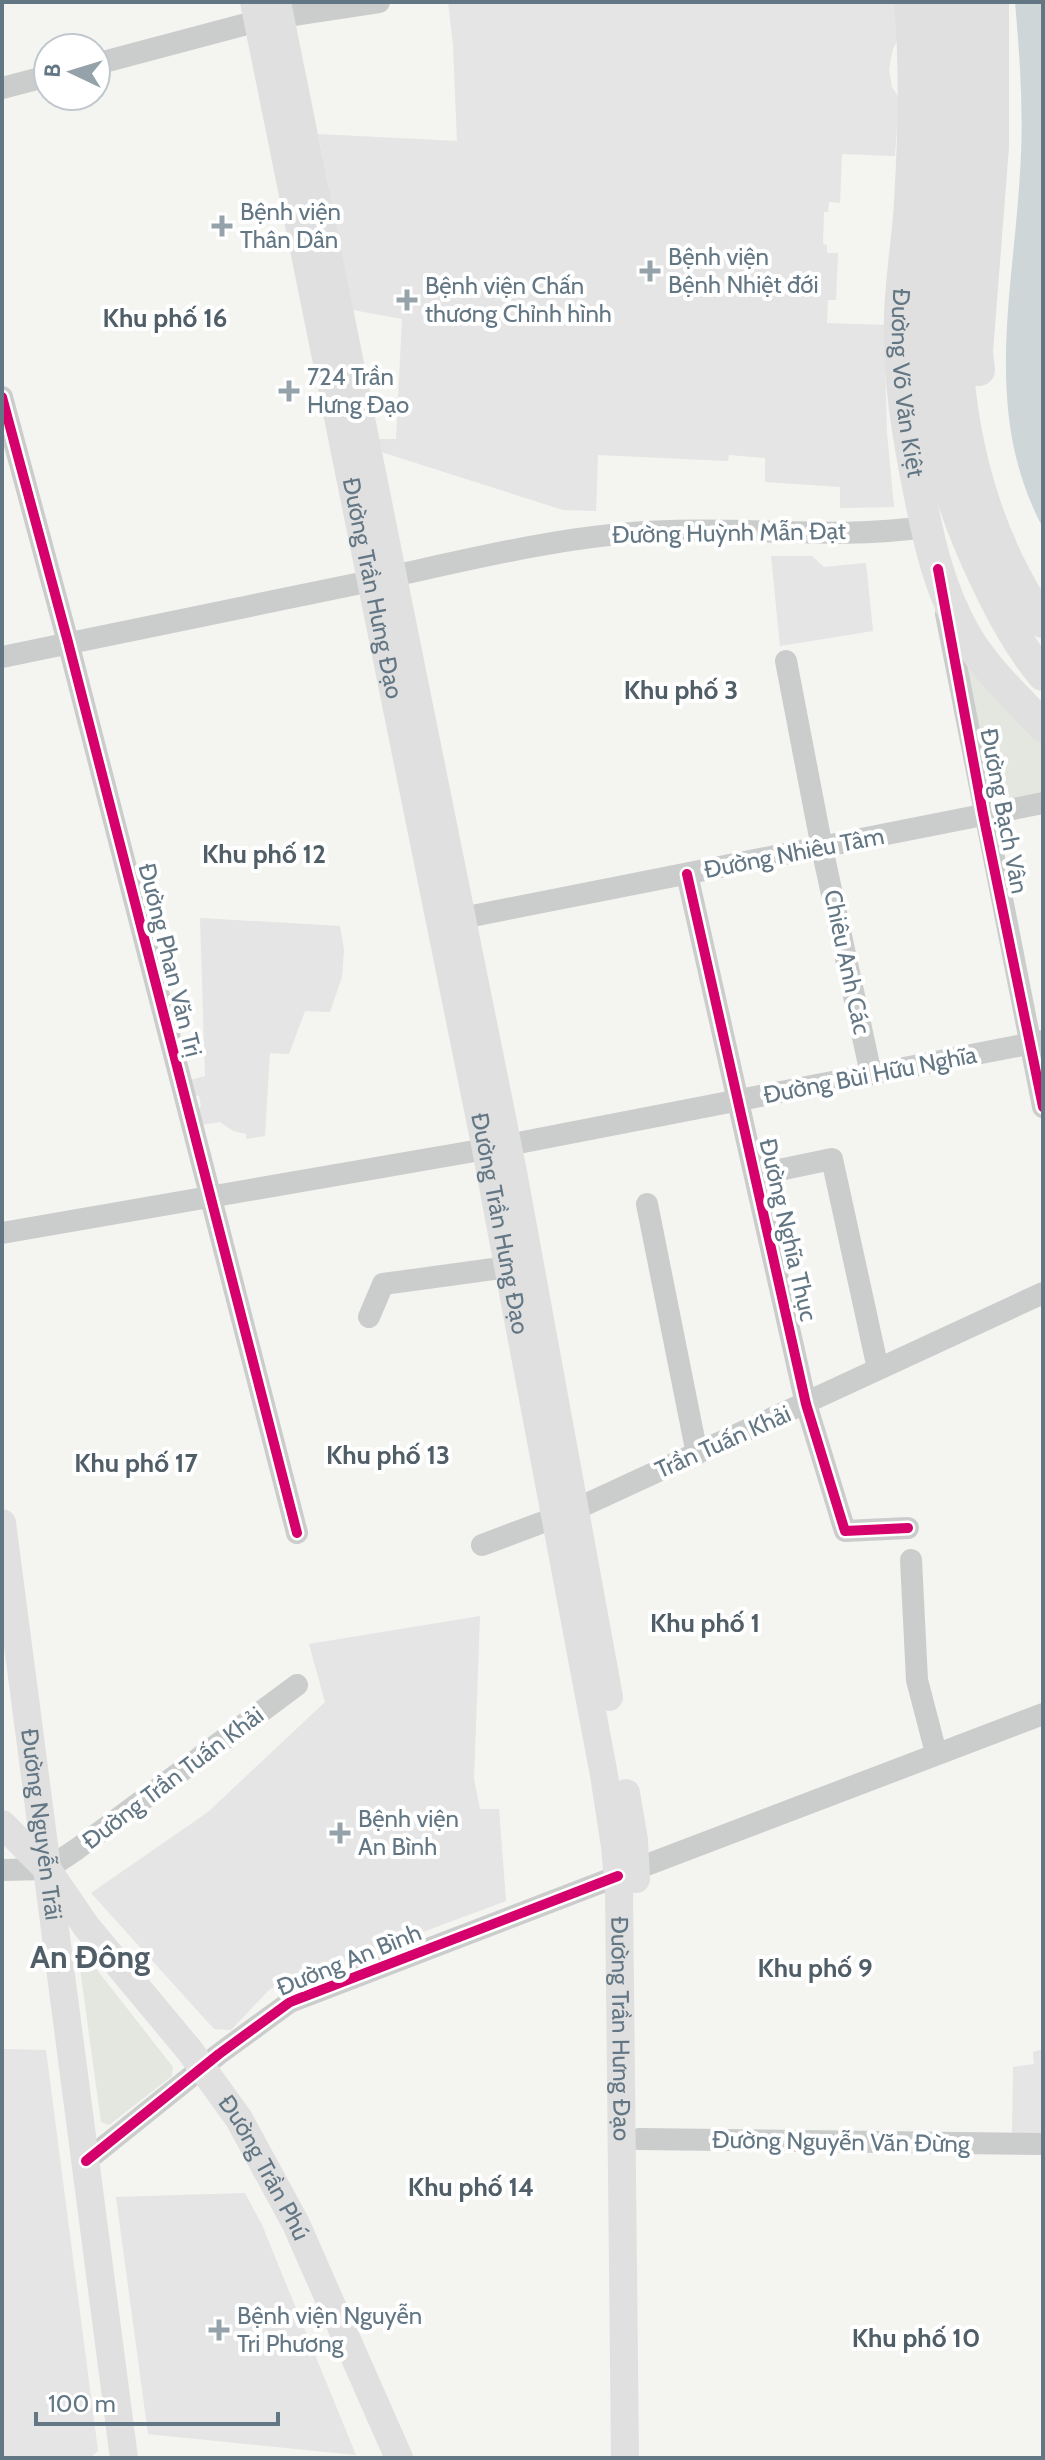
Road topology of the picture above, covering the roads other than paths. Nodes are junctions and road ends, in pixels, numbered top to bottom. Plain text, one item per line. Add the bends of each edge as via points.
1 (379, 2) edge
2 (910, 2) edge
3 (938, 2) edge
4 (966, 2) edge
5 (993, 2) edge
6 (267, 11) edge
7 (112, 59) edge
8 (32, 80) edge
9 (2, 88) edge
10 (2, 397) edge
11 (984, 512) junction
12 (925, 527) junction
13 (938, 569) junction
14 (382, 578) junction
15 (1043, 580) edge
16 (1043, 622) edge
17 (68, 642) junction
18 (2, 657) edge
19 (786, 661) dead end
20 (1043, 675) edge
21 (1043, 726) edge
22 (1043, 803) edge
23 (983, 814) junction
24 (822, 848) junction
25 (687, 874) junction
26 (451, 920) junction
27 (1036, 1042) edge
28 (871, 1074) junction
29 (738, 1100) junction
30 (1043, 1107) edge
31 (497, 1147) junction
32 (755, 1175) junction
33 (209, 1197) junction
34 (647, 1204) dead end
35 (2, 1233) edge
36 (508, 1267) junction
37 (1043, 1293) edge
38 (369, 1317) dead end
39 (878, 1369) junction
40 (806, 1404) junction
41 (697, 1454) junction
42 (565, 1514) junction
43 (2, 1523) edge
44 (908, 1528) dead end
45 (297, 1533) dead end
46 (482, 1545) dead end
47 (911, 1560) dead end
48 (297, 1685) dead end
49 (1043, 1714) edge
50 (936, 1753) junction
51 (2, 1824) edge
52 (47, 1869) junction
53 (2, 1870) edge
54 (627, 1873) junction
55 (203, 2067) junction
56 (630, 2139) junction
57 (1043, 2144) edge
58 (86, 2161) junction
59 (124, 2458) edge
60 (399, 2458) edge
61 (625, 2458) edge
62 (643, 2458) edge

1 - 6 street
2 - 12 highway, Đường Võ Văn Kiệt via 911,168 900,354
3 - 11 highway, Đường Võ Văn Kiệt via 939,156 926,364 931,411
4 - 11 highway, Đường Võ Văn Kiệt via 970,85 957,359
5 - 11 highway, Đường Võ Văn Kiệt via 993,147 977,351 986,424
6 - 7 street
6 - 14 main road, Đường Trần Hưng Đạo
8 - 9 street
10 - 17 street, Đường Phan Văn Trị
11 - 12 highway
11 - 15 highway, Đường Võ Văn Kiệt via 1023,546
11 - 16 highway, Đường Võ Văn Kiệt
11 - 20 highway, Đường Võ Văn Kiệt via 1006,623
12 - 13 highway, Đường Võ Văn Kiệt
12 - 14 street, Đường Huỳnh Mẫn Đạt via 593,536
13 - 21 highway, Đường Võ Văn Kiệt via 965,634
13 - 23 street, Đường Bạch Vân
14 - 17 street, Đường Huỳnh Mẫn Đạt
14 - 26 main road, Đường Trần Hưng Đạo
17 - 18 street, Đường Huỳnh Mẫn Đạt
17 - 33 street, Đường Phan Văn Trị
19 - 24 street, Chiêu Anh Các
22 - 23 street, Đường Nhiêu Tâm
23 - 24 street, Đường Nhiêu Tâm
23 - 27 street, Đường Bạch Vân
24 - 25 street, Đường Nhiêu Tâm
24 - 28 street, Chiêu Anh Các
25 - 26 street, Đường Nhiêu Tâm
25 - 29 street, Đường Nghĩa Thục
26 - 31 main road, Đường Trần Hưng Đạo
27 - 28 street, Đường Bùi Hữu Nghĩa
27 - 30 street, Đường Bạch Vân
28 - 29 street, Đường Bùi Hữu Nghĩa
29 - 31 street, Đường Bùi Hữu Nghĩa
29 - 32 street, Đường Nghĩa Thục
31 - 33 street, Đường Bùi Hữu Nghĩa
31 - 36 main road, Đường Trần Hưng Đạo
31 - 42 main road, Đường Trần Hưng Đạo
32 - 39 street via 832,1159
32 - 40 street, Đường Nghĩa Thục
33 - 35 street, Đường Bùi Hữu Nghĩa
33 - 45 street, Đường Phan Văn Trị
34 - 41 street
36 - 38 street via 383,1284
36 - 42 main road, Đường Trần Hưng Đạo
37 - 39 street, Trần Tuấn Khải
39 - 40 street, Trần Tuấn Khải
40 - 41 street, Trần Tuấn Khải
40 - 44 street, Đường Nghĩa Thục via 845,1531
41 - 42 street, Trần Tuấn Khải
42 - 46 street, Trần Tuấn Khải
42 - 54 main road, Đường Trần Hưng Đạo via 634,1840
43 - 52 main road, Đường Nguyễn Trãi
47 - 50 street via 917,1680
48 - 52 street, Đường Trần Tuấn Khải
49 - 50 street, Đường An Bình
50 - 54 street, Đường An Bình
51 - 52 main road, Đường Trần Phú
52 - 53 street
52 - 55 main road, Đường Trần Phú via 86,1926
52 - 58 main road, Đường Nguyễn Trãi
54 - 55 street, Đường An Bình via 290,2002
54 - 56 main road, Đường Trần Hưng Đạo
55 - 58 street, Đường An Bình
55 - 60 main road, Đường Trần Phú via 259,2153 296,2224
56 - 57 street, Đường Nguyễn Văn Đừng
56 - 61 main road, Đường Trần Hưng Đạo
56 - 62 main road, Đường Trần Hưng Đạo
58 - 59 main road, Đường Nguyễn Trãi

